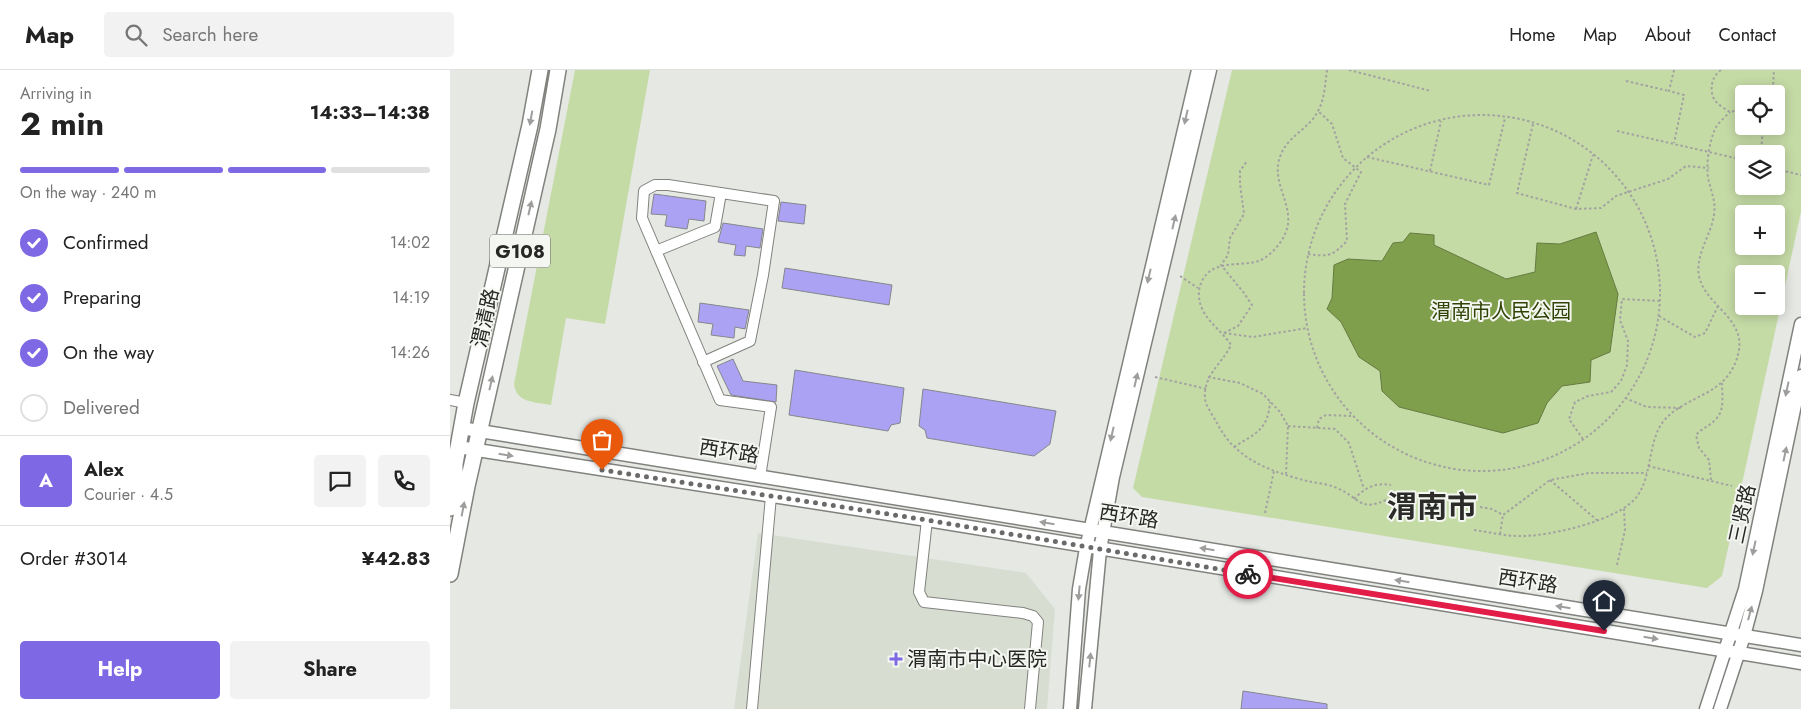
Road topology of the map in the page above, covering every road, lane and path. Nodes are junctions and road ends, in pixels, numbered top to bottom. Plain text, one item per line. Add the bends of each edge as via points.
1 (540, 70) edge
2 (558, 70) edge
3 (1198, 70) edge
4 (1210, 70) edge
5 (1327, 70) edge
6 (1349, 70) edge
7 (1377, 70) edge
8 (1674, 70) edge
9 (1721, 70) edge
10 (1774, 70) edge
11 (1376, 76) junction
12 (1626, 81) dead end
13 (1773, 85) edge
14 (1431, 91) dead end
15 (1669, 91) junction
16 (1318, 111) junction
17 (1735, 111) edge
18 (1730, 112) junction
19 (1505, 118) junction
20 (1441, 121) junction
21 (1533, 124) junction
22 (1616, 131) dead end
23 (1674, 144) junction
24 (1709, 152) junction
25 (1593, 155) junction
26 (1367, 157) junction
27 (1735, 158) edge
28 (1247, 161) dead end
29 (1355, 168) junction
30 (1708, 168) junction
31 (1430, 171) junction
32 (1785, 171) edge
33 (1801, 175) edge
34 (1628, 192) junction
35 (721, 193) junction
36 (1576, 209) junction
37 (656, 251) junction
38 (1308, 254) junction
39 (1221, 265) junction
40 (1180, 276) dead end
41 (1198, 288) junction
42 (1660, 301) junction
43 (1718, 306) junction
44 (1658, 316) junction
45 (1801, 324) edge
46 (1307, 328) junction
47 (1224, 333) junction
48 (703, 362) junction
49 (1801, 376) edge
50 (1155, 377) dead end
51 (1208, 377) junction
52 (1722, 383) junction
53 (1206, 389) junction
54 (1625, 398) junction
55 (450, 400) edge
56 (1270, 402) junction
57 (466, 403) junction
58 (1680, 408) junction
59 (1353, 416) junction
60 (1288, 426) junction
61 (455, 427) edge
62 (1317, 428) junction
63 (480, 431) junction
64 (1583, 439) junction
65 (454, 446) edge
66 (1233, 448) junction
67 (476, 450) junction
68 (452, 463) edge
69 (1648, 466) junction
70 (1274, 470) junction
71 (1647, 473) junction
72 (1286, 474) junction
73 (760, 477) junction
74 (1550, 480) junction
75 (1711, 480) junction
76 (1391, 485) dead end
77 (1732, 486) dead end
78 (1364, 489) junction
79 (771, 496) junction
80 (1354, 499) junction
81 (1388, 499) dead end
82 (1480, 506) dead end
83 (450, 508) edge
84 (1624, 509) junction
85 (1266, 513) dead end
86 (1502, 515) junction
87 (927, 520) junction
88 (1598, 521) junction
89 (1474, 530) dead end
90 (1096, 531) junction
91 (1500, 534) junction
92 (1086, 548) junction
93 (1100, 550) junction
94 (1617, 565) dead end
95 (450, 574) edge
96 (1738, 635) junction
97 (1801, 645) edge
98 (1726, 651) junction
99 (1739, 653) junction
100 (1801, 663) edge
101 (752, 709) edge
102 (1030, 709) edge
103 (1070, 709) edge
104 (1085, 709) edge
105 (1706, 709) edge
106 (1720, 709) edge

1 -> 57 highway, 渭清路 / G108
63 -> 2 highway, 渭清路 / G108 via 548,129
3 -> 90 main road
90 -> 4 main road via 1115,467
5 - 16 path
6 - 11 path
7 - 11 path
8 - 15 path
9 - 18 path via 1715,74 1711,87 1714,100
10 - 13 path
11 - 14 path
12 - 15 path
15 - 23 path via 1684,95
16 - 29 path via 1332,124 1343,158
16 - 39 path via 1289,138 1278,162 1278,179 1289,214 1286,234 1267,257 1259,261
17 - 18 path
18 - 24 path via 1715,129
19 - 20 path via 1465,117
19 - 21 path
19 - 31 path via 1489,185
20 - 26 path via 1412,130
20 - 31 path
21 - 25 path via 1562,135
21 - 36 path via 1517,193
22 - 23 path
23 - 24 path
24 - 27 path
24 - 30 path
25 - 34 path
25 - 36 path
26 - 29 path
26 - 31 path
28 - 39 path via 1240,171 1244,214 1230,238 1228,256
29 - 38 path via 1322,214
29 - 38 path via 1361,172 1345,204 1347,241 1326,257
30 - 34 path via 1686,166 1668,179
30 - 43 path via 1715,199 1714,215 1702,249 1699,275 1706,294
32 - 33 path
34 - 36 path via 1600,208
34 - 42 path via 1651,237 1658,268
35 - 37 street via 715,227
35 - 37 street via 668,185 644,191 642,218
35 - 48 street via 774,201 764,275 750,341
37 - 48 street
38 - 46 path via 1303,297
39 - 41 path via 1206,273
39 - 47 path via 1252,305 1238,326
40 - 41 path
41 - 47 path via 1201,307
42 - 44 path
42 - 64 path via 1622,299 1620,320 1628,341 1627,365 1621,381 1611,392 1575,402 1569,419
43 - 44 path via 1705,333 1695,337
43 - 52 path via 1738,331 1739,349 1733,369
44 - 54 path via 1646,363
45 -> 96 main road, 三贤路
46 - 47 path via 1253,337
46 - 59 path via 1319,366
47 - 51 path via 1231,345 1225,358
48 - 73 street via 720,400 772,407
96 -> 49 main road, 三贤路 via 1756,591
50 - 53 path
51 - 53 path
51 - 56 path via 1240,383
52 - 58 path
52 - 75 path via 1722,410 1696,436 1699,448 1710,460
53 - 66 path via 1205,399
54 - 58 path via 1647,407
54 - 64 path via 1611,416
55 - 57 street
56 - 60 path
56 - 66 path via 1269,418 1260,431
57 - 61 highway, 渭清路 / G108
58 - 69 path via 1662,424
59 - 62 path via 1326,415 1319,419
59 - 64 path via 1382,441 1407,454 1435,465 1467,470 1501,470 1534,463
60 - 62 path
60 - 72 path
61 - 63 main road, 西环路
61 - 65 highway, 渭清路 / G108
62 - 78 path via 1335,429 1349,444
63 - 67 highway, 渭清路 / G108
63 - 73 main road, 西环路
65 - 67 main road, 西环路
65 - 68 highway, 渭清路 / G108
66 - 70 path via 1260,466
67 -> 79 main road, 西环路
95 -> 67 highway, 渭清路 / G108
68 - 83 highway, 渭清路 / G108 via 455,484
69 - 71 path
69 - 75 path
70 - 72 path
70 - 85 path
71 - 74 path via 1589,473
71 - 84 path via 1638,495
72 - 80 path via 1337,488
90 -> 73 main road, 西环路
74 - 86 path
74 - 88 path
75 - 77 path
76 - 78 path via 1380,483
78 - 80 path
79 - 87 main road, 西环路
79 - 101 street
80 - 81 path via 1373,506
82 - 86 path
84 - 88 path
84 - 94 path via 1625,530
86 - 91 path
87 - 92 main road, 西环路
87 - 102 street via 919,592 924,602 1023,613 1033,616 1038,622
88 - 91 path via 1520,536
89 - 91 path
90 - 92 main road
90 - 93 main road
96 -> 90 main road, 西环路
92 - 93 main road, 西环路
92 -> 103 main road via 1079,590
93 -> 98 main road, 西环路
104 -> 93 main road
96 - 97 main road, 西环路
96 - 98 main road, 三贤路
96 - 99 main road, 三贤路
98 - 99 main road, 西环路
98 - 105 main road, 三贤路
99 - 100 main road, 西环路
99 - 106 main road, 三贤路

